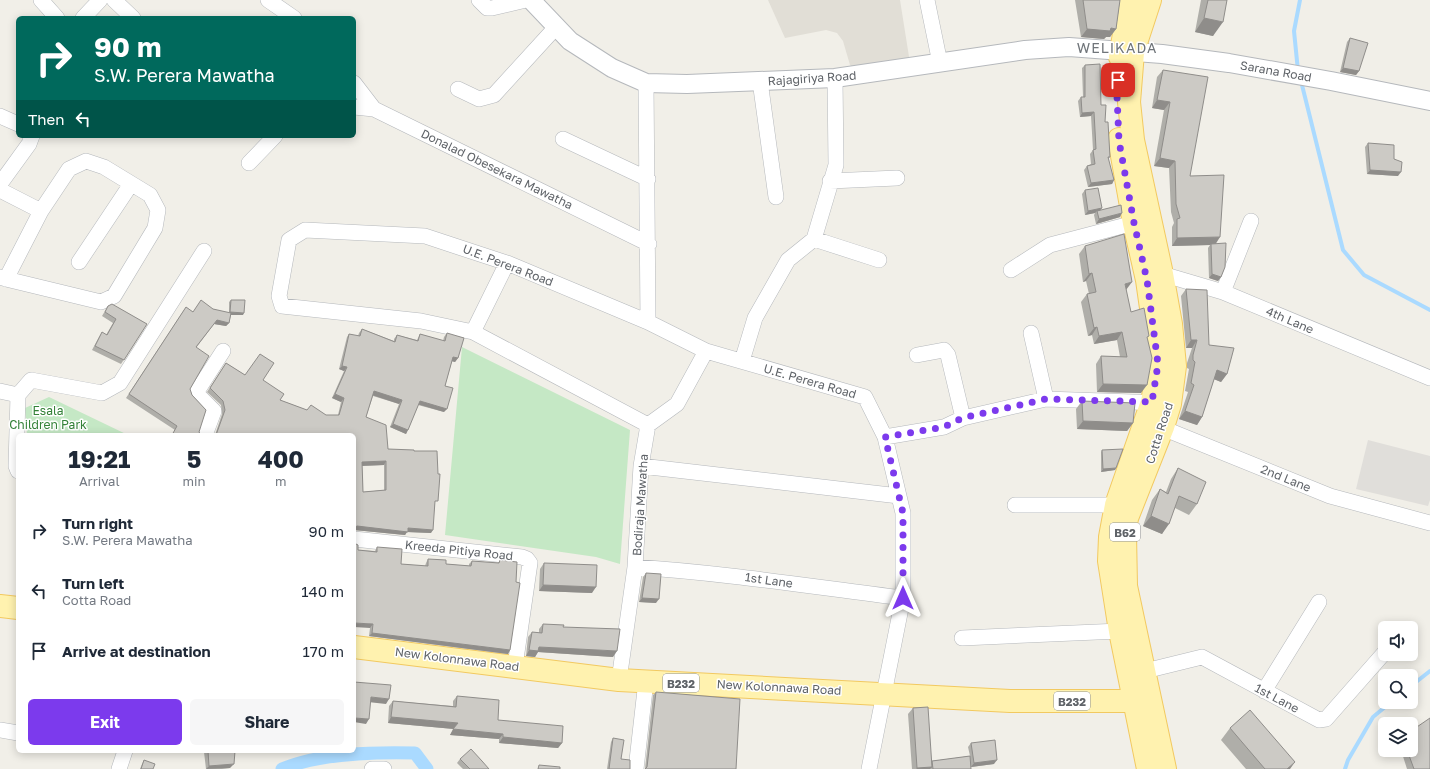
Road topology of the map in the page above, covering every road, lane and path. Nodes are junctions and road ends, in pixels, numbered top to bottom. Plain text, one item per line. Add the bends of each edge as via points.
1 (41, 0) edge
2 (100, 0) edge
3 (114, 0) edge
4 (268, 0) edge
5 (479, 0) edge
6 (526, 0) edge
7 (531, 0) edge
8 (927, 0) edge
9 (1131, 0) edge
10 (1150, 0) edge
11 (55, 16) edge
12 (85, 16) edge
13 (132, 16) edge
14 (291, 16) edge
15 (557, 26) junction
16 (1127, 51) junction
17 (940, 63) junction
18 (835, 78) junction
19 (760, 81) junction
20 (646, 83) junction
21 (356, 86) edge
22 (458, 89) dead end
23 (1430, 101) edge
24 (356, 107) edge
25 (374, 109) junction
26 (0, 116) edge
27 (16, 123) edge
28 (31, 138) edge
29 (274, 138) edge
30 (563, 139) dead end
31 (249, 163) dead end
32 (1131, 164) junction
33 (897, 178) dead end
34 (648, 179) junction
35 (830, 181) junction
36 (0, 184) edge
37 (131, 184) junction
38 (0, 190) edge
39 (776, 197) dead end
40 (41, 211) junction
41 (1251, 221) dead end
42 (1134, 223) junction
43 (814, 239) junction
44 (649, 244) junction
45 (204, 251) dead end
46 (879, 260) dead end
47 (79, 262) dead end
48 (507, 263) junction
49 (1011, 270) dead end
50 (1155, 277) junction
51 (3, 278) edge
52 (1223, 292) junction
53 (648, 322) junction
54 (473, 332) junction
55 (1031, 333) dead end
56 (222, 351) dead end
57 (706, 351) junction
58 (917, 354) dead end
59 (742, 361) junction
60 (1430, 378) edge
61 (0, 391) edge
62 (18, 395) junction
63 (1046, 399) junction
64 (1158, 414) junction
65 (962, 418) junction
66 (648, 425) junction
67 (17, 433) edge
68 (206, 433) edge
69 (885, 437) junction
70 (640, 466) junction
71 (899, 496) junction
72 (1014, 505) dead end
73 (1116, 505) junction
74 (1430, 523) edge
75 (356, 539) edge
76 (635, 567) junction
77 (903, 598) junction
78 (1319, 602) dead end
79 (0, 606) edge
80 (16, 608) edge
81 (1120, 631) junction
82 (962, 638) dead end
83 (356, 647) edge
84 (1378, 660) edge
85 (515, 666) junction
86 (1145, 671) junction
87 (619, 680) junction
88 (646, 681) junction
89 (1264, 691) junction
90 (884, 693) junction
91 (1134, 701) junction
92 (0, 730) edge
93 (16, 733) edge
94 (123, 753) edge
95 (119, 769) edge
96 (372, 769) edge
97 (384, 769) edge
98 (636, 769) edge
99 (869, 769) edge
100 (1148, 769) edge
101 (1165, 769) edge

1 - 11 street
2 - 12 street
3 - 13 street
4 - 14 street
5 - 6 street via 487,8 492,8
7 - 15 street, Rajagiriya Road
8 - 17 street
9 - 16 main road, Cotta Road / B62
10 - 16 main road, Cotta Road / B62
15 - 20 street, Rajagiriya Road via 570,41 612,68
15 - 22 street via 494,95 479,99
16 - 17 street, Rajagiriya Road via 1069,47 1025,50
16 - 23 street, Sarana Road via 1282,72
16 - 32 main road, Cotta Road / B62 via 1117,96 1119,141
17 - 18 street, Rajagiriya Road
18 - 19 street, Rajagiriya Road
18 - 35 street via 836,165
19 - 20 street, Rajagiriya Road
19 - 39 street
20 - 34 street
21 - 25 street, Donalad Obesekara Mawatha
24 - 25 street
25 - 44 street, Donalad Obesekara Mawatha
26 - 27 street
28 - 36 street
29 - 31 street
30 - 34 street
32 - 42 main road, Cotta Road / B62
32 - 50 main road, Cotta Road / B62
33 - 35 street
34 - 44 street
35 - 43 street
37 - 40 street via 104,167 86,161 69,169
37 - 47 street
37 - 51 street via 150,195 158,210 155,228 114,296 101,302
38 - 40 street
40 - 51 street
41 - 52 street
42 - 49 street via 1050,245
42 - 50 main road, Cotta Road / B62
43 - 46 street
43 - 59 street via 788,260 755,318
44 - 53 street
45 - 62 street via 120,383 102,393 30,380
48 - 53 street, U.E. Perera Road
48 - 54 street
48 - 54 street, U.E. Perera Road via 425,236 305,230 289,240 279,296 282,306 421,321
50 - 52 street, 4th Lane
50 - 64 main road, Cotta Road / B62 via 1171,324 1175,366
52 - 60 street, 4th Lane
53 - 57 street, U.E. Perera Road
54 - 66 street, U.E. Perera Road
55 - 63 street
56 - 68 street via 196,394 214,411
57 - 59 street, U.E. Perera Road
57 - 66 street via 677,404
58 - 65 street via 944,350 948,355
59 - 69 street, U.E. Perera Road via 865,397
61 - 62 street
62 - 67 street
63 - 64 street
63 - 65 street
64 - 73 main road, Cotta Road / B62
64 - 74 street, 2nd Lane via 1330,496
64 - 86 main road, Cotta Road / B62 via 1127,518 1125,534 1126,586
65 - 69 street via 944,427
66 - 70 street, Bodiraja Mawatha
69 - 71 street, U.E. Perera Road
70 - 71 street
70 - 76 street, Bodiraja Mawatha
71 - 77 street, U.E. Perera Road via 903,513
72 - 73 street
73 - 81 main road, Cotta Road / B62 via 1109,561
75 - 85 street, Kreeda Pitiya Road via 527,559 530,563
76 - 77 street, 1st Lane via 752,578
76 - 87 street, Bodiraja Mawatha
77 - 90 street, U.E. Perera Road
78 - 89 street
79 - 80 main road
81 - 82 street
81 - 91 main road, Cotta Road / B62
83 - 85 main road, New Kolonnawa Road / B232
84 - 89 street, 1st Lane via 1326,720 1319,720
85 - 87 main road, New Kolonnawa Road / B232
86 - 89 street, 1st Lane via 1202,657
86 - 101 main road, Cotta Road / B62
87 - 88 main road, New Kolonnawa Road / B232
88 - 90 main road, New Kolonnawa Road / B232
88 - 98 street
90 - 91 main road, New Kolonnawa Road / B232 via 1010,701
90 - 99 street, U.E. Perera Road
91 - 100 main road, Cotta Road / B62
92 - 93 street
94 - 95 street
96 - 97 street

